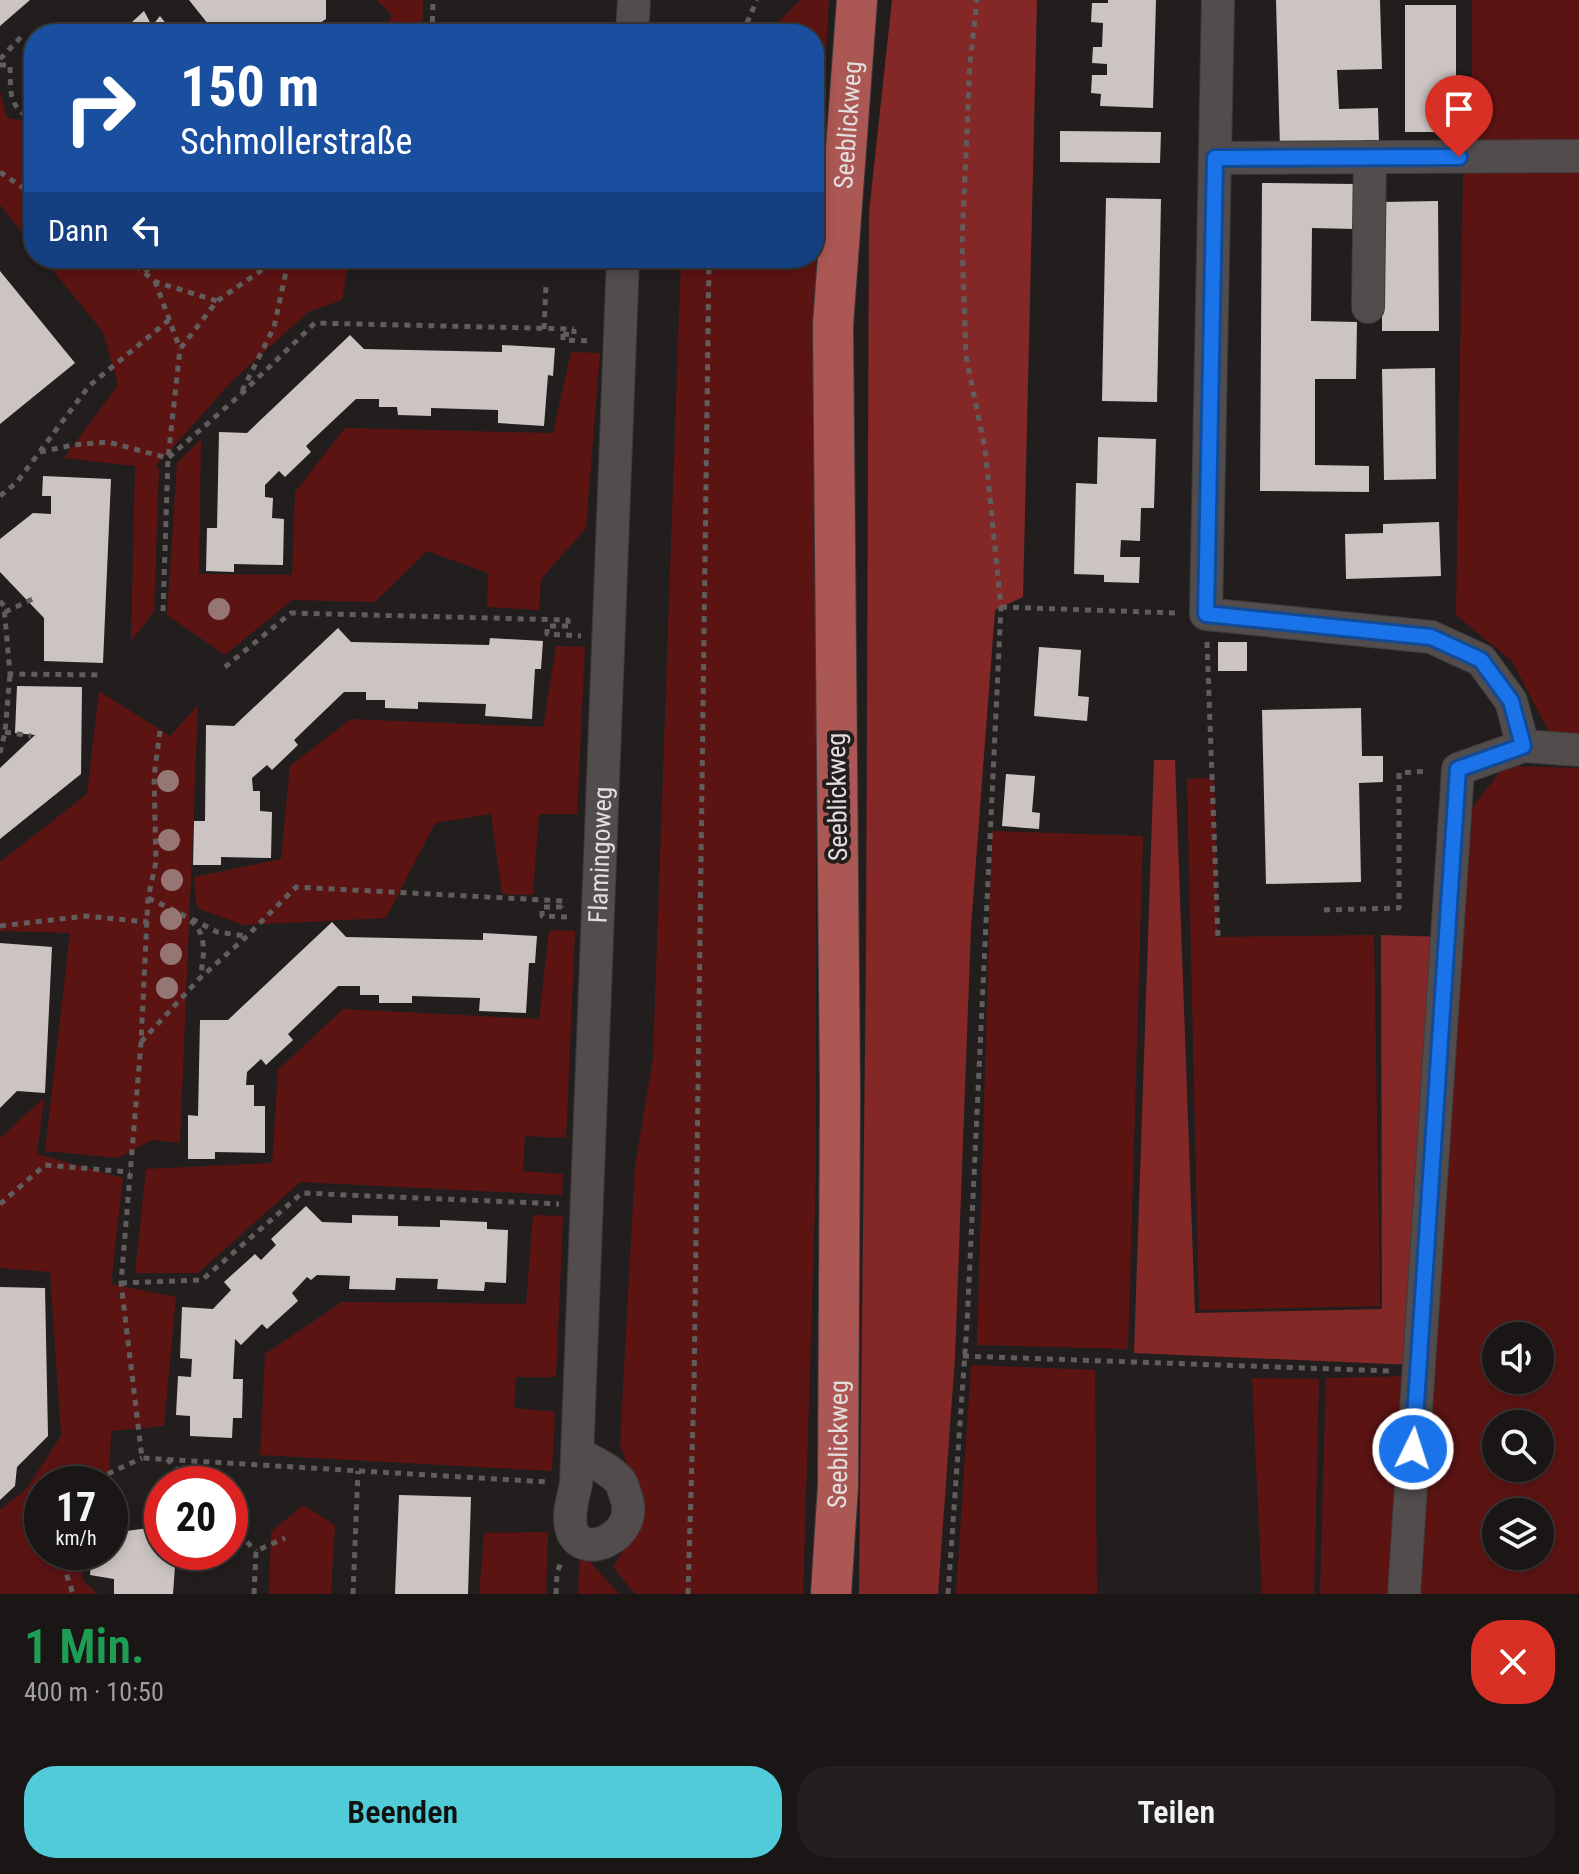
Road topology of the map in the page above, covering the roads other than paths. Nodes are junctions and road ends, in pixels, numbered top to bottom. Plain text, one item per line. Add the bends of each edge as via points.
1 (634, 0) edge
2 (857, 0) edge
3 (1218, 0) edge
4 (633, 24) edge
5 (1579, 156) edge
6 (1370, 157) junction
7 (1215, 158) junction
8 (623, 268) edge
9 (1368, 307) dead end
10 (1523, 746) junction
11 (1579, 750) edge
12 (577, 1468) road end
13 (831, 1594) edge
14 (1404, 1594) edge

1 - 4 street
2 - 13 main road, Seeblickweg via 833,325 840,1107 838,1485
3 - 7 street
5 - 6 street
6 - 7 street
6 - 9 street
7 - 10 street via 1206,614 1431,637 1481,660 1511,701
8 - 12 street, Flamingoweg
10 - 11 street
10 - 14 street via 1458,769

